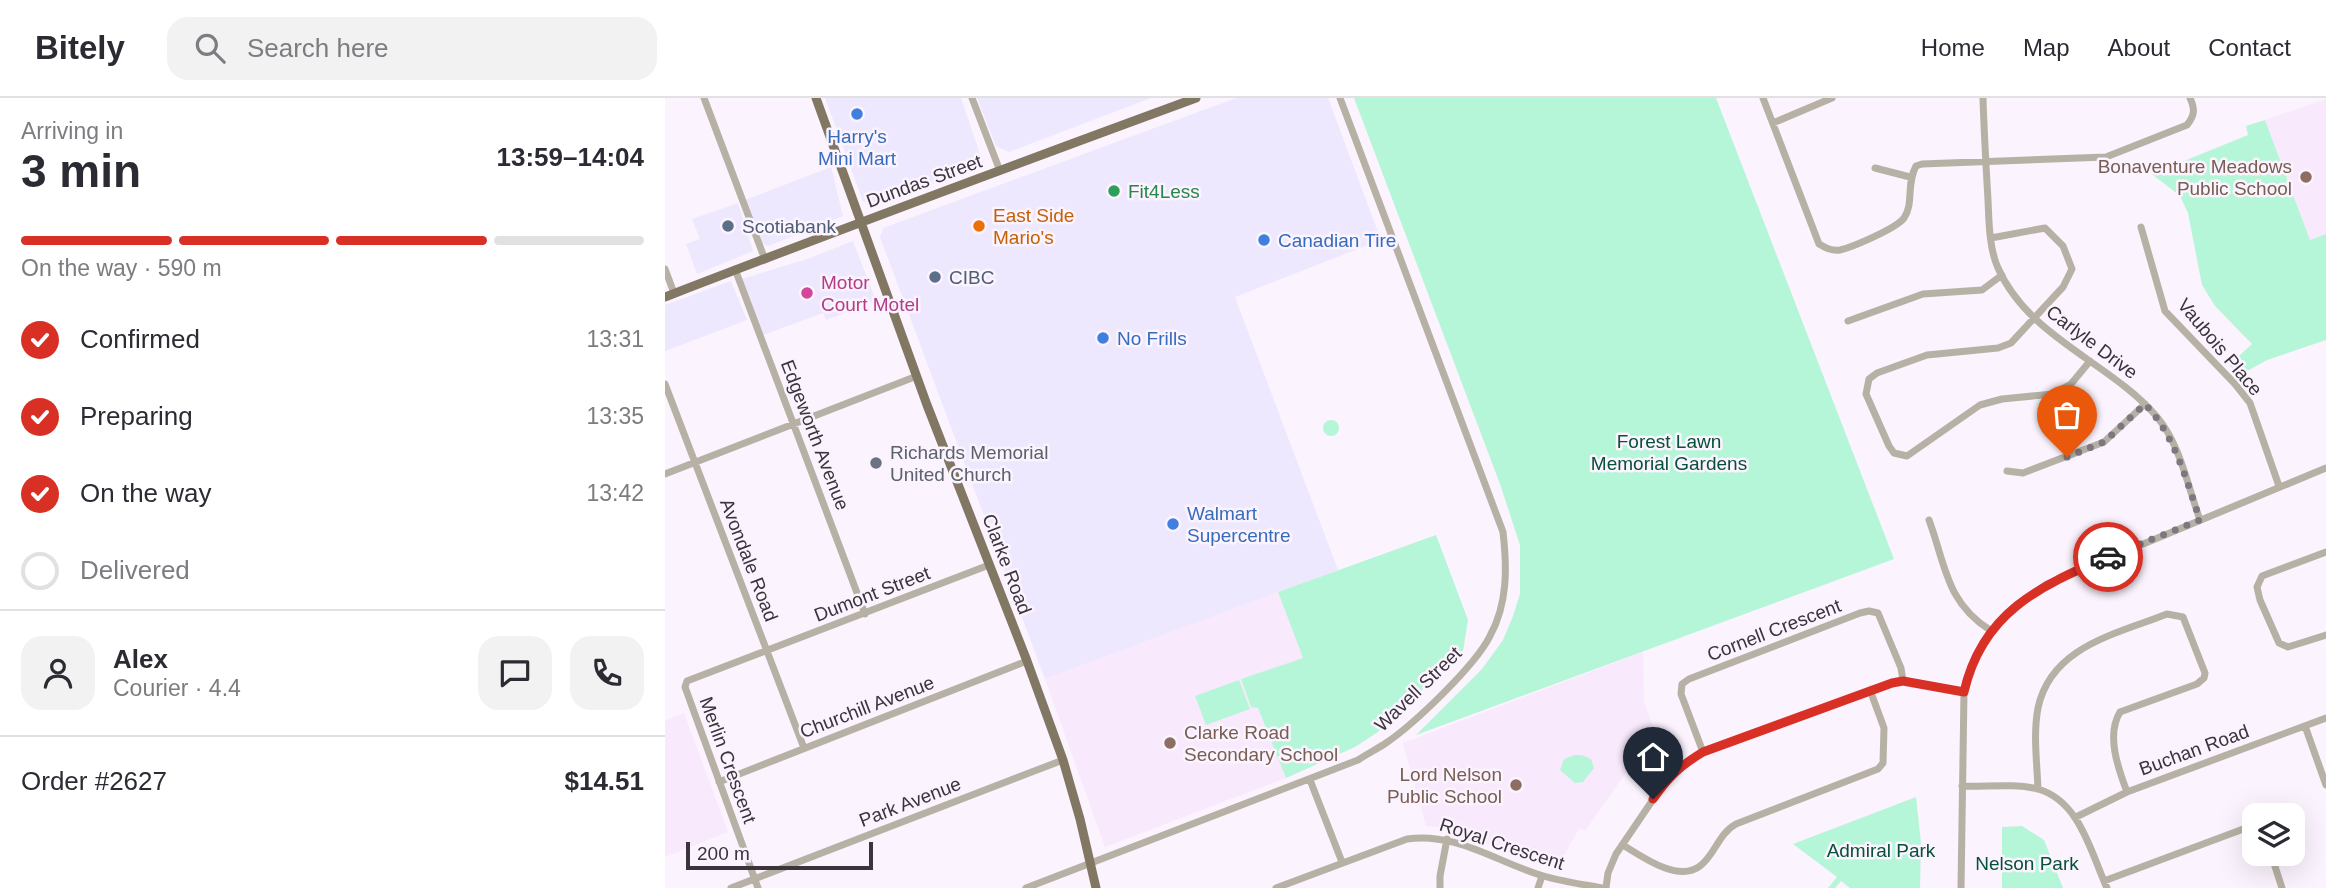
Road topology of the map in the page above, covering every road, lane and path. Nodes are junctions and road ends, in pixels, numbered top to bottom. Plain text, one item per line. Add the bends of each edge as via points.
1 (704, 98) edge
2 (815, 98) edge
3 (972, 98) edge
4 (1196, 98) edge
5 (1341, 98) edge
6 (1763, 98) edge
7 (1832, 98) edge
8 (1983, 98) edge
9 (2190, 98) edge
10 (1773, 123) junction
11 (1985, 161) junction
12 (1875, 168) dead end
13 (1000, 171) junction
14 (1910, 177) junction
15 (860, 223) junction
16 (2141, 227) dead end
17 (1991, 238) junction
18 (764, 257) junction
19 (665, 269) edge
20 (735, 269) junction
21 (2002, 275) junction
22 (669, 295) edge
23 (2033, 318) junction
24 (1848, 321) dead end
25 (2089, 361) junction
26 (917, 376) junction
27 (665, 384) edge
28 (2145, 404) junction
29 (794, 425) junction
30 (694, 462) junction
31 (2326, 468) edge
32 (2007, 471) dead end
33 (665, 474) edge
34 (2279, 486) junction
35 (1929, 520) dead end
36 (2200, 520) junction
37 (2326, 552) edge
38 (989, 565) junction
39 (865, 614) junction
40 (1990, 630) junction
41 (2326, 635) edge
42 (768, 651) junction
43 (1027, 661) junction
44 (687, 681) joint
45 (1903, 681) junction
46 (1870, 690) junction
47 (1964, 692) junction
48 (2326, 718) edge
49 (2305, 726) junction
50 (804, 748) junction
51 (1703, 752) junction
52 (1063, 760) junction
53 (1310, 780) junction
54 (719, 782) junction
55 (2326, 785) edge
56 (1962, 786) junction
57 (2038, 789) junction
58 (2127, 792) junction
59 (2076, 817) junction
60 (2242, 830) edge
61 (1447, 839) junction
62 (1623, 845) junction
63 (1090, 862) junction
64 (1342, 862) junction
65 (2275, 866) edge
66 (1542, 876) junction
67 (755, 879) junction
68 (2105, 885) edge
69 (730, 888) edge
70 (758, 888) edge
71 (1026, 888) edge
72 (1096, 888) edge
73 (1276, 888) edge
74 (1440, 888) edge
75 (1538, 888) edge
76 (1604, 888) edge
77 (1961, 888) edge
78 (2282, 888) edge

1 - 18 street
2 - 15 main road, Clarke Road
3 - 13 street
4 - 13 main road, Dundas Street
5 - 53 street, Wavell Street via 1493,502 1503,532 1506,580 1490,636 1452,683 1387,743
6 - 10 street
7 - 10 street
8 - 11 street, Carlyle Drive
9 - 11 street via 2195,109 2187,125 2106,157
10 - 14 street via 1819,244 1828,250 1840,250 1896,226 1909,209
11 - 14 street via 1922,164
11 - 17 street, Carlyle Drive
12 - 14 street
13 - 15 main road, Dundas Street
15 - 18 main road, Dundas Street
15 - 26 main road, Clarke Road
16 - 34 street, Vaubois Place via 2165,311 2250,403
17 - 21 street, Carlyle Drive
17 - 23 street via 2045,228 2063,246 2072,269 2063,287
18 - 20 main road, Dundas Street
19 - 22 street
20 - 22 main road, Dundas Street
20 - 29 street, Edgeworth Avenue
21 - 23 street, Carlyle Drive
21 - 24 street via 1982,290 1923,294
23 - 25 street, Carlyle Drive
23 - 25 street via 2004,346 1927,355 1870,379 1866,394 1894,453 1907,456 1980,405 2053,394 2071,384
25 - 28 street, Carlyle Drive
26 - 29 street
26 - 38 main road, Clarke Road
27 - 30 street, Avondale Road
28 - 32 street via 2104,442 2023,473
28 - 36 street, Carlyle Drive via 2174,446
29 - 30 street
29 - 39 street, Edgeworth Avenue
30 - 33 street
30 - 42 street, Avondale Road
31 - 34 street
34 - 36 street
35 - 40 street via 1954,594 1976,621
36 - 40 street via 2047,584
37 - 41 street via 2262,576 2257,587 2279,643 2288,647
38 - 39 street, Dumont Street
38 - 43 main road, Clarke Road
39 - 42 street, Dumont Street
40 - 47 street
42 - 44 street, Dumont Street
42 - 50 street, Avondale Road
43 - 50 street, Churchill Avenue
43 - 52 main road, Clarke Road
44 - 54 street, Merlin Crescent via 685,687
45 - 46 street
45 - 47 street
45 - 51 street, Cornell Crescent via 1878,613 1860,613 1682,684 1681,694
46 - 51 street
46 - 62 street via 1884,728 1884,763 1878,769 1736,824 1700,866 1688,870 1662,868
47 - 56 street
48 - 49 street, Buchan Road
49 - 55 street
49 - 58 street, Buchan Road
50 - 54 street, Churchill Avenue
51 - 62 street via 1669,776
52 - 63 main road, Clarke Road
52 - 67 street, Park Avenue
53 - 63 street, Wavell Street
53 - 64 street
54 - 67 street, Merlin Crescent
56 - 57 street
56 - 77 street
57 - 58 street via 2036,727 2046,682 2079,649 2177,614 2183,617 2204,678 2120,712 2113,723 2116,759
57 - 59 street
58 - 59 street, Buchan Road
59 - 68 street
60 - 68 street
61 - 64 street, Royal Crescent via 1407,839
61 - 66 street, Royal Crescent
61 - 74 street
62 - 76 street
63 - 71 street, Wavell Street
63 - 72 main road, Clarke Road
64 - 73 street, Royal Crescent
65 - 78 street
66 - 75 street
66 - 76 street, Royal Crescent
67 - 69 street, Park Avenue
67 - 70 street, Merlin Crescent

